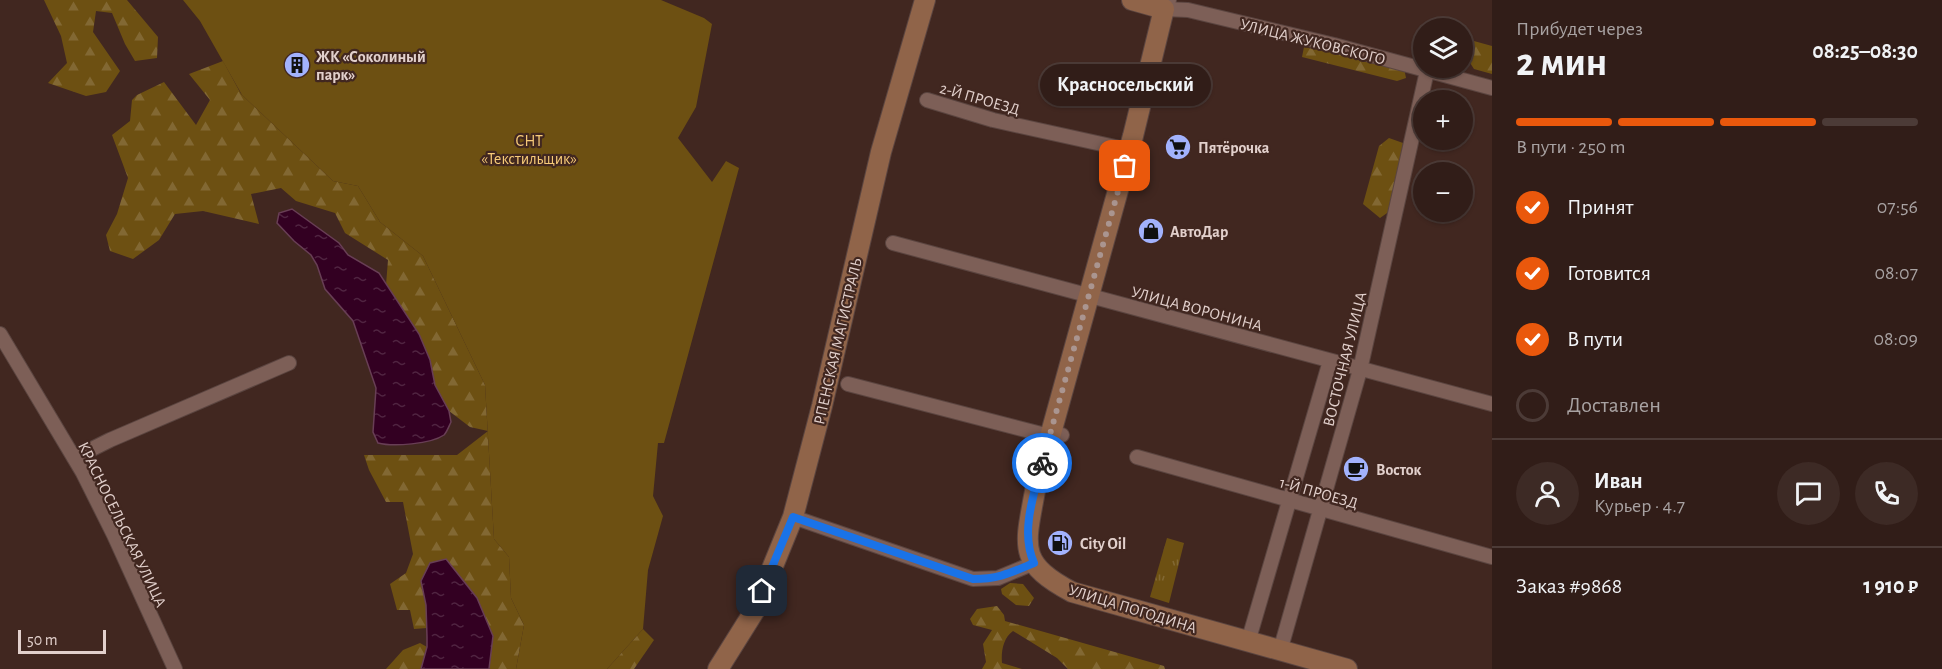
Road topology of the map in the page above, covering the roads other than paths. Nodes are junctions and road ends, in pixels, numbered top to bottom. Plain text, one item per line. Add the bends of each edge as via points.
1 (925, 0) edge
2 (1132, 0) edge
3 (1167, 4) edge
4 (1413, 67) edge
5 (1425, 78) edge
6 (1454, 78) edge
7 (1492, 88) edge
8 (927, 100) dead end
9 (1129, 150) junction
10 (892, 243) dead end
11 (1087, 295) junction
12 (0, 334) edge
13 (1330, 361) junction
14 (289, 363) dead end
15 (1360, 370) junction
16 (848, 384) dead end
17 (1492, 404) edge
18 (1056, 436) junction
19 (1137, 457) dead end
20 (74, 458) junction
21 (1289, 501) junction
22 (1321, 510) junction
23 (793, 517) junction
24 (1492, 556) edge
25 (1034, 563) junction
26 (1248, 642) junction
27 (1280, 651) junction
28 (175, 669) edge
29 (718, 669) edge
30 (1347, 669) edge

1 - 23 street, РПЕНСКАЯ МАГИСТРАЛЬ via 881,152
2 - 3 street, УЛИЦА ЖУКОВСКОГО
3 - 4 street, УЛИЦА ЖУКОВСКОГО
3 - 9 street
5 - 15 street, ВОСТОЧНАЯ УЛИЦА
6 - 7 street, УЛИЦА ЖУКОВСКОГО
8 - 9 street, 2-Й ПРОЕЗД via 993,120
9 - 11 street
10 - 11 street, УЛИЦА ВОРОНИНА
11 - 13 street, УЛИЦА ВОРОНИНА
11 - 18 street
12 - 20 street, КРАСНОСЕЛЬСКАЯ УЛИЦА
13 - 15 street, УЛИЦА ВОРОНИНА
13 - 21 street
14 - 20 street
15 - 17 street, УЛИЦА ВОРОНИНА
15 - 22 street, ВОСТОЧНАЯ УЛИЦА
16 - 18 street
18 - 25 street via 1035,491 1027,536
19 - 21 street, 1-Й ПРОЕЗД
20 - 28 street, КРАСНОСЕЛЬСКАЯ УЛИЦА
21 - 22 street, 1-Й ПРОЕЗД
21 - 26 street
22 - 24 street, 1-Й ПРОЕЗД
22 - 27 street, ВОСТОЧНАЯ УЛИЦА
23 - 25 street via 973,579 998,578
23 - 29 street, РПЕНСКАЯ МАГИСТРАЛЬ via 755,610
25 - 26 street, УЛИЦА ПОГОДИНА via 1041,573 1072,592
26 - 27 street, УЛИЦА ПОГОДИНА
27 - 30 street, УЛИЦА ПОГОДИНА

